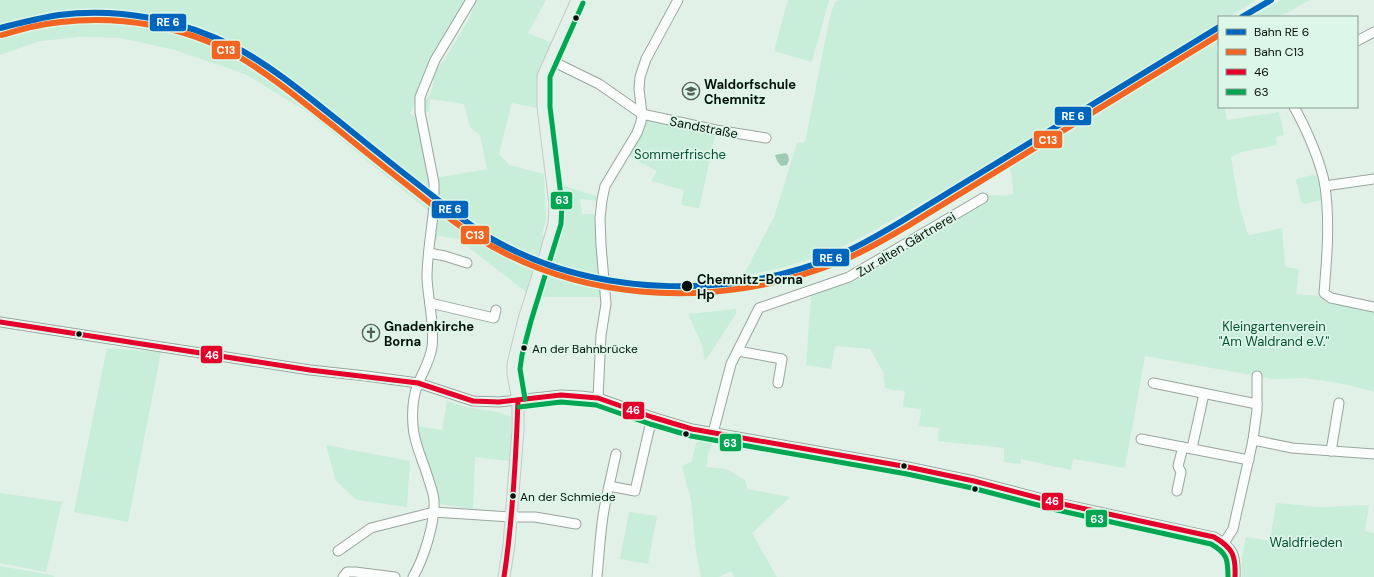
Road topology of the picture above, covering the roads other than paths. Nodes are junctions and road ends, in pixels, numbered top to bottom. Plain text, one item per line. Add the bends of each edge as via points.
1 (471, 0) edge
2 (577, 0) edge
3 (678, 0) edge
4 (1374, 32) edge
5 (1358, 40) edge
6 (550, 60) junction
7 (1294, 108) edge
8 (642, 114) junction
9 (766, 138) dead end
10 (1374, 180) edge
11 (1325, 186) junction
12 (434, 194) dead end
13 (982, 198) dead end
14 (434, 205) dead end
15 (428, 253) junction
16 (467, 264) dead end
17 (430, 303) junction
18 (1374, 307) edge
19 (496, 310) dead end
20 (0, 322) edge
21 (738, 351) junction
22 (1257, 376) dead end
23 (778, 383) dead end
24 (1153, 383) dead end
25 (418, 384) junction
26 (1204, 394) junction
27 (598, 398) junction
28 (518, 400) junction
29 (1339, 402) dead end
30 (1257, 404) junction
31 (652, 417) junction
32 (713, 432) junction
33 (1141, 439) dead end
34 (1253, 440) junction
35 (1182, 447) junction
36 (1192, 448) junction
37 (1331, 451) junction
38 (616, 454) dead end
39 (1374, 454) edge
40 (1249, 460) junction
41 (609, 486) junction
42 (1177, 491) dead end
43 (434, 512) junction
44 (511, 517) junction
45 (576, 524) dead end
46 (1224, 543) junction
47 (338, 550) dead end
48 (344, 577) edge
49 (395, 577) edge
50 (413, 577) edge
51 (504, 577) edge
52 (597, 577) edge
53 (1235, 577) edge

1 - 12 street via 435,60 420,97 420,112
2 - 6 main road
3 - 8 street via 646,59 640,77
4 - 5 street
6 - 8 street, Sandstraße via 594,81
6 - 28 main road via 543,76 543,107 555,204 554,224 515,354 513,369
7 - 11 street via 1312,145
8 - 9 street, Sandstraße
8 - 27 street via 637,132 605,186 602,200 601,245 606,304 601,335
10 - 11 street
11 - 18 street via 1328,223 1324,293 1331,298
13 - 21 street, Zur alten Gärtnerei via 849,278 759,308
14 - 15 street
15 - 16 street
15 - 17 street
17 - 19 street via 494,318
17 - 25 street via 431,356
20 - 25 street
21 - 23 street via 782,359
21 - 32 street, Zur alten Gärtnerei via 731,364
22 - 30 street
24 - 26 street
25 - 28 street via 473,401
25 - 43 street via 414,396 413,425 417,447 431,486
26 - 30 street
26 - 36 street
27 - 28 street via 561,396
27 - 31 street
28 - 44 main road
29 - 37 street
30 - 34 street
31 - 32 street via 692,429
31 - 41 street via 635,491
32 - 46 street via 908,467 1208,535
33 - 35 street
34 - 37 street via 1292,448
34 - 40 street
35 - 36 street
35 - 42 street
36 - 40 street
37 - 39 street
38 - 41 street
40 - 46 street via 1233,529
41 - 52 street via 600,527
43 - 44 street
43 - 47 street via 371,528
43 - 50 street via 420,564
44 - 45 street via 535,517
44 - 51 main road
46 - 53 street via 1233,553
48 - 49 street via 347,572

